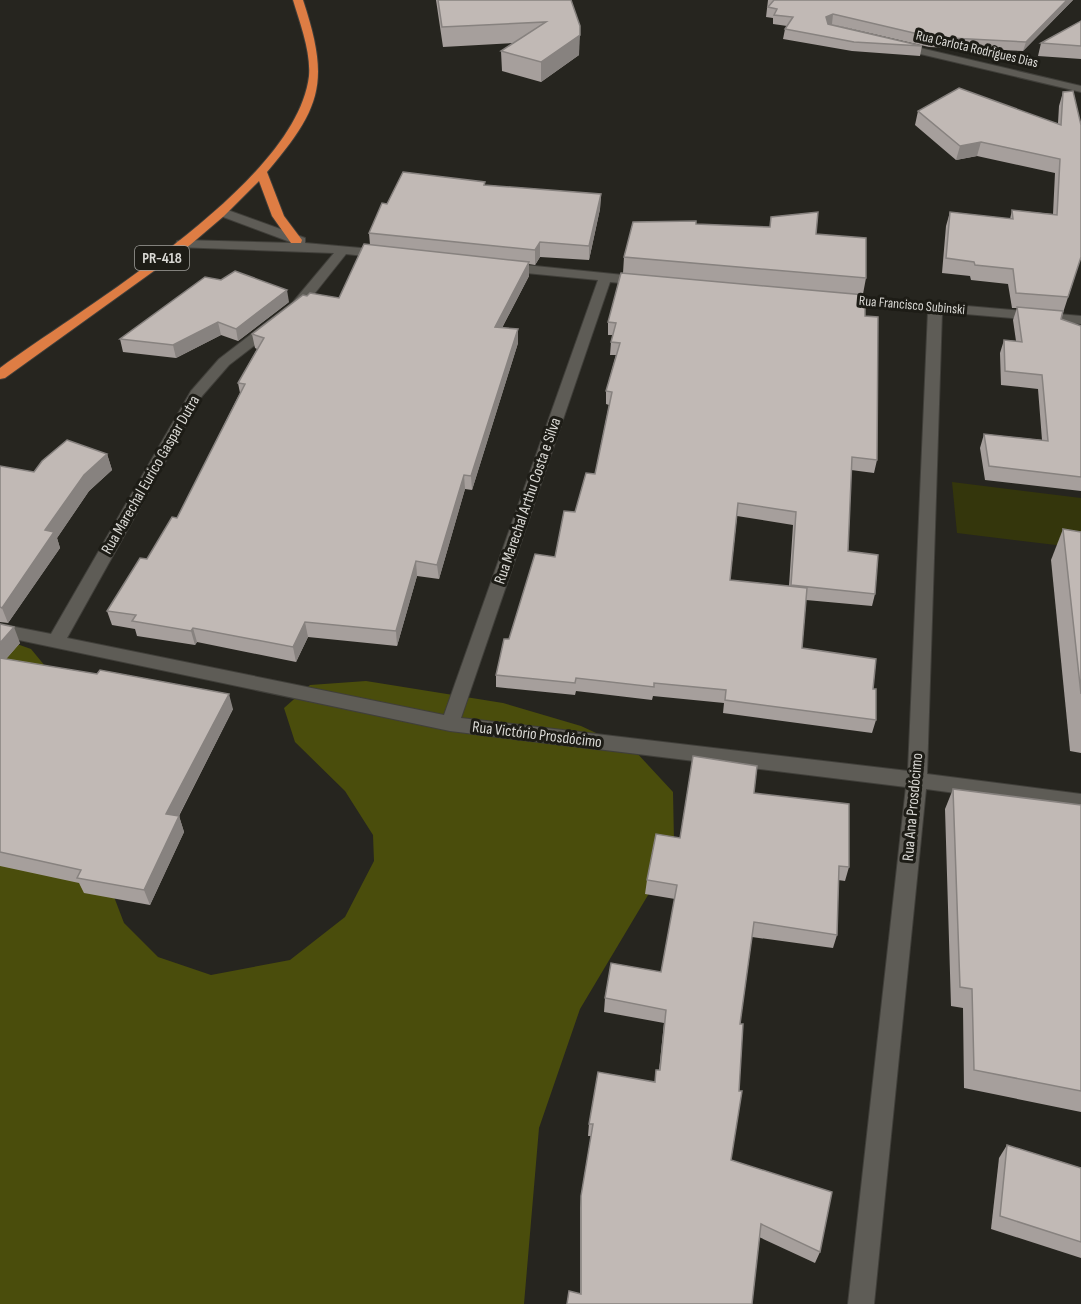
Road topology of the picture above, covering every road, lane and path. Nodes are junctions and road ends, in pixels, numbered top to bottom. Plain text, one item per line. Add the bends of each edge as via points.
1 (298, 0) edge
2 (887, 43) edge
3 (1081, 89) edge
4 (262, 172) junction
5 (222, 212) junction
6 (296, 240) junction
7 (182, 244) junction
8 (313, 247) junction
9 (343, 250) junction
10 (402, 256) edge
11 (498, 266) edge
12 (605, 278) junction
13 (652, 282) edge
14 (829, 298) edge
15 (935, 307) junction
16 (1081, 320) edge
17 (0, 375) edge
18 (0, 630) edge
19 (56, 642) junction
20 (450, 724) junction
21 (916, 780) junction
22 (1081, 802) edge
23 (861, 1304) edge

1 - 4 highway, PR-418 via 315,73 303,118
2 - 3 street, Rua Carlota Rodrigues Dias
4 - 5 highway, PR-418
4 - 6 highway via 278,216
5 - 6 street
5 - 7 highway, PR-418
6 - 8 street
7 - 8 street
7 - 17 highway, PR-418
8 - 9 street
9 - 10 street
9 - 19 street, Rua Marechal Eurico Gaspar Dutra via 298,305 224,362 196,394
11 - 12 street
12 - 13 street
12 - 20 street, Rua Marechal Arthu Costa e Silva
14 - 15 street, Rua Francisco Subinski
15 - 16 street, Rua Francisco Subinski
15 - 21 street, Rua Ana Prosdócimo
18 - 19 street, Rua Victório Prosdócimo
19 - 20 street, Rua Victório Prosdócimo
20 - 21 street, Rua Victório Prosdócimo
21 - 22 street, Rua Victório Prosdócimo
21 - 23 street, Rua Ana Prosdócimo

